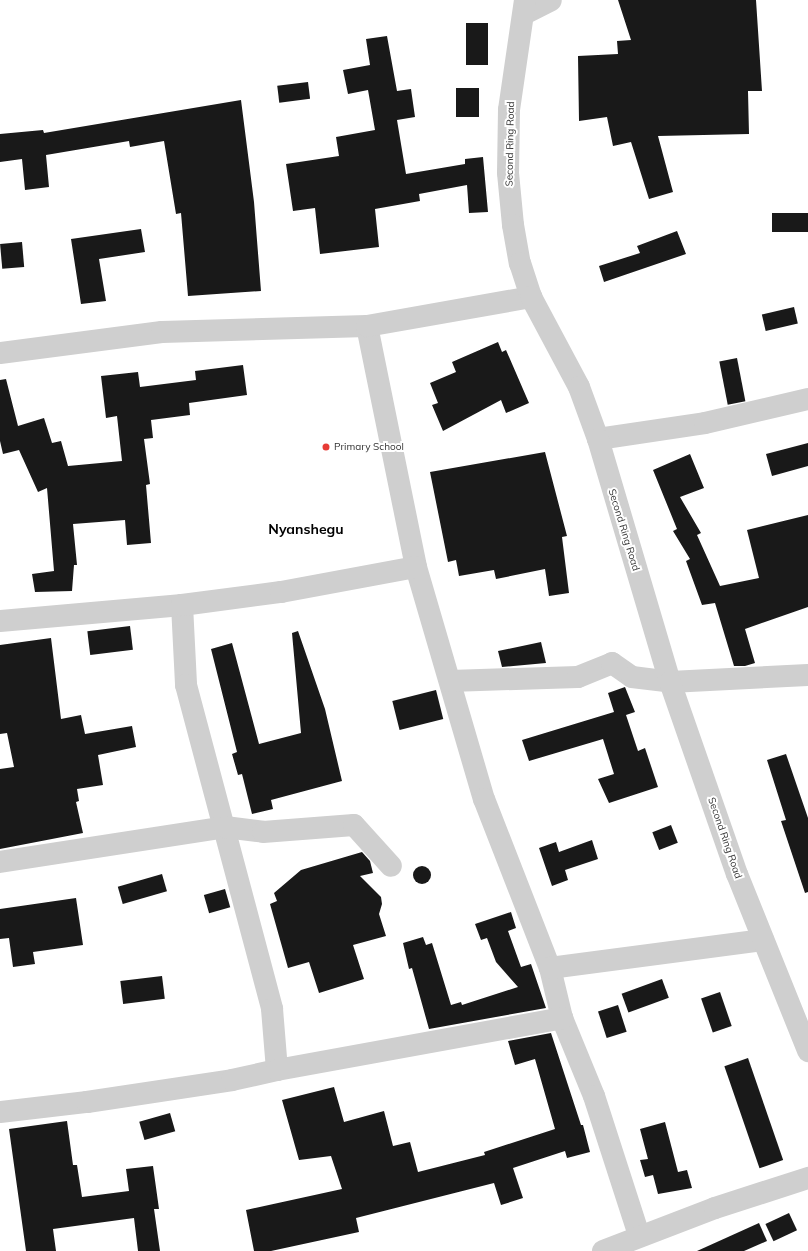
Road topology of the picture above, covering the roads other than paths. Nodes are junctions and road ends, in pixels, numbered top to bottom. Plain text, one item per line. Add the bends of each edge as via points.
1 (552, 0) edge
2 (525, 7) edge
3 (531, 297) junction
4 (367, 326) junction
5 (0, 353) edge
6 (808, 399) edge
7 (598, 439) junction
8 (416, 567) junction
9 (182, 605) junction
10 (0, 621) edge
11 (808, 675) edge
12 (450, 681) junction
13 (670, 682) junction
14 (225, 827) junction
15 (0, 862) edge
16 (391, 866) dead end
17 (763, 940) junction
18 (550, 968) junction
19 (562, 1018) junction
20 (808, 1051) edge
21 (277, 1070) junction
22 (0, 1112) edge
23 (808, 1178) edge
24 (639, 1235) junction
25 (603, 1251) edge

1 - 2 street
2 - 3 street, Second Ring Road via 509,110 508,173 520,263
3 - 4 street
3 - 7 street, Second Ring Road via 579,387
4 - 5 street via 162,332
4 - 8 street
6 - 7 street via 705,423
7 - 13 street, Second Ring Road
8 - 9 street via 281,592
8 - 12 street
9 - 10 street
9 - 14 street via 186,685
11 - 13 street
12 - 13 street via 578,677 612,663 632,677
12 - 18 street via 484,799
13 - 17 street, Second Ring Road
14 - 15 street
14 - 16 street via 263,832 354,825
14 - 21 street via 272,1009
17 - 18 street
17 - 20 street, Second Ring Road
18 - 19 street
19 - 21 street
19 - 24 street via 594,1096
21 - 22 street via 232,1080 87,1102
23 - 24 street
24 - 25 street

